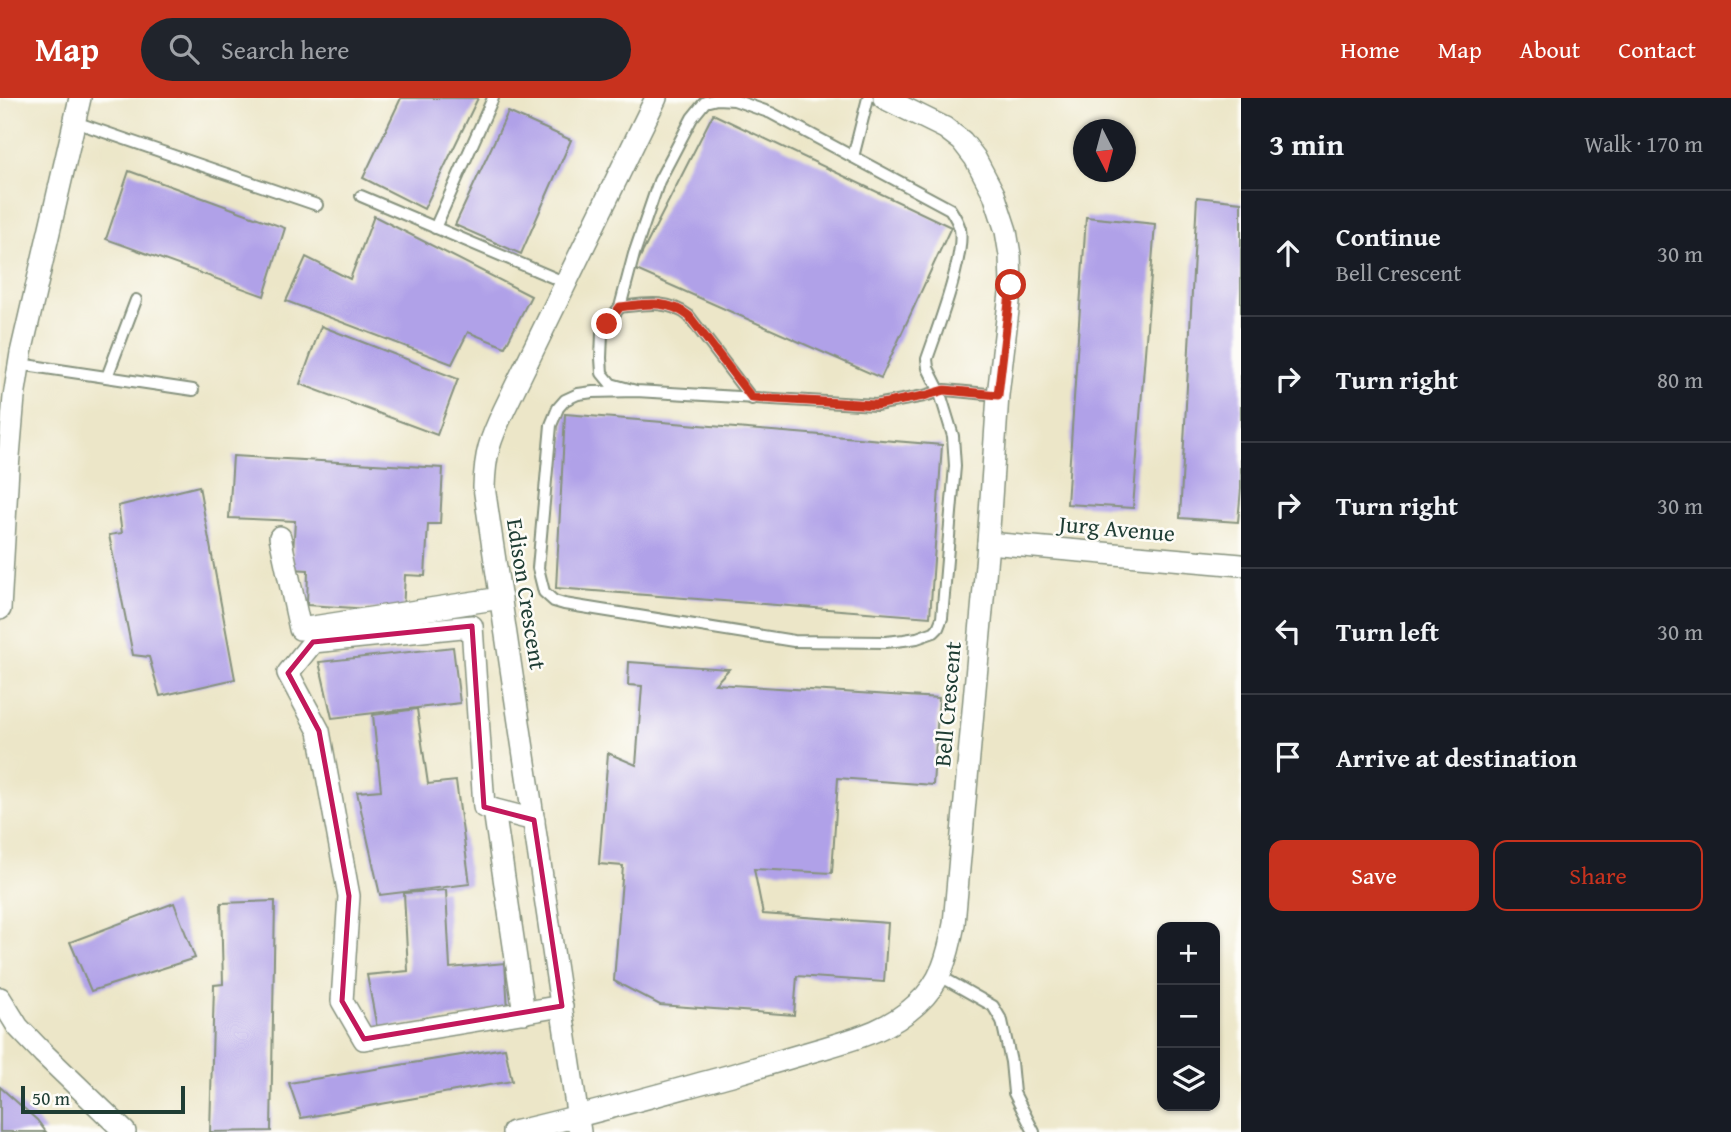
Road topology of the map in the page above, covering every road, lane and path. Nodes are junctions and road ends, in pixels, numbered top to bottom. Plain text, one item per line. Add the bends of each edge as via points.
1 (80, 98) edge
2 (493, 98) edge
3 (656, 98) edge
4 (868, 98) edge
5 (884, 98) edge
6 (75, 122) junction
7 (853, 157) junction
8 (361, 196) dead end
9 (317, 205) dead end
10 (435, 228) junction
11 (566, 283) junction
12 (135, 300) dead end
13 (620, 307) junction
14 (19, 364) junction
15 (107, 377) junction
16 (193, 390) dead end
17 (939, 390) junction
18 (635, 391) junction
19 (998, 395) junction
20 (752, 398) junction
21 (280, 537) dead end
22 (988, 543) junction
23 (1241, 565) edge
24 (1, 580) edge
25 (501, 597) junction
26 (0, 609) edge
27 (494, 810) junction
28 (534, 820) junction
29 (940, 976) junction
30 (0, 998) edge
31 (562, 1006) junction
32 (524, 1013) junction
33 (580, 1124) edge
34 (125, 1132) edge
35 (513, 1132) edge
36 (1034, 1132) edge

1 - 6 street
2 - 10 lane
3 - 11 street, Edison Crescent
4 - 7 lane
5 - 19 street, Bell Crescent via 962,141 994,194 1006,231 1011,285
6 - 9 lane
6 - 14 street
7 - 13 lane via 771,113 734,100 705,102 659,181
7 - 17 lane via 950,209 960,228 956,266 927,359
8 - 10 lane
10 - 11 lane
11 - 25 street, Edison Crescent via 504,410 485,462 484,486
12 - 15 lane
13 - 18 lane via 603,333 602,373 611,384
13 - 20 lane via 653,303 681,309
14 - 15 lane
14 - 24 street
15 - 16 lane
17 - 18 lane via 953,436 955,466 942,618 928,635 886,642 794,641 564,604 544,592 538,568 551,425 558,408 578,394
17 - 19 lane
17 - 20 lane via 876,405
18 - 20 lane
19 - 22 street, Bell Crescent
21 - 25 street via 300,629
22 - 23 street, Jurg Avenue
22 - 29 street, Bell Crescent via 954,924
24 - 26 street
25 - 28 street, Edison Crescent
27 - 28 street
27 - 32 street
27 - 32 street via 484,807 472,626 313,642 288,673 319,732 349,896 342,1001 364,1039
28 - 31 street, Edison Crescent
29 - 33 street, Bell Crescent via 917,1005 892,1024 861,1037
29 - 36 lane via 993,1006 1002,1021 1014,1093
30 - 34 street via 18,1027
31 - 32 street
31 - 33 street, Edison Crescent
33 - 35 street, Bell Crescent

